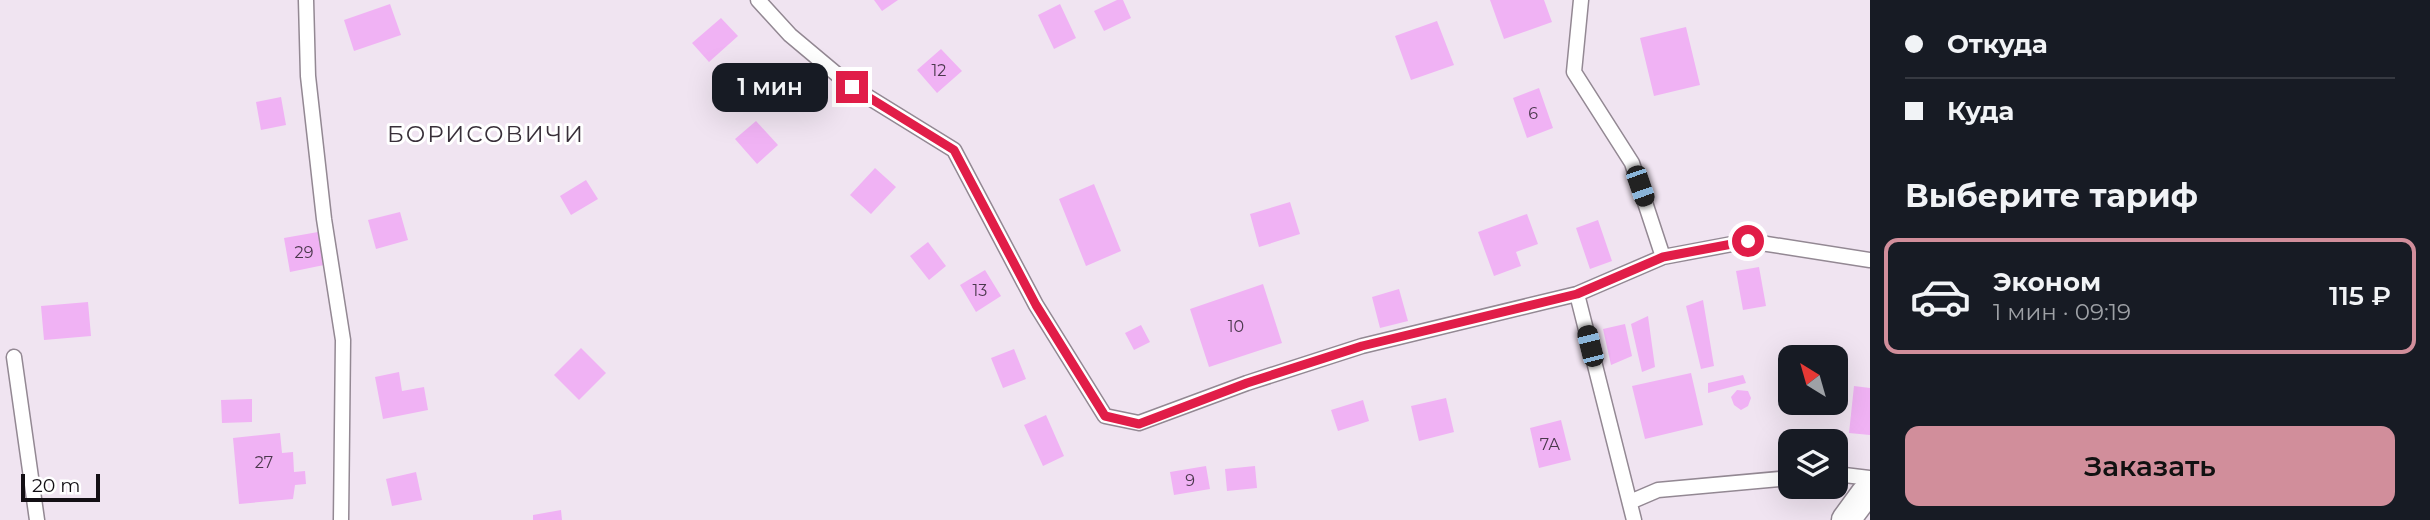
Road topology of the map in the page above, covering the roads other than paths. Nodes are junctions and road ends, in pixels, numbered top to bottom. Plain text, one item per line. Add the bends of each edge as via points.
1 (306, 0) edge
2 (758, 0) edge
3 (1581, 0) edge
4 (1663, 257) junction
5 (1870, 260) edge
6 (1577, 294) junction
7 (14, 357) dead end
8 (1848, 475) edge
9 (1870, 478) edge
10 (1778, 479) edge
11 (1870, 497) edge
12 (1630, 502) junction
13 (37, 520) edge
14 (341, 520) edge
15 (1634, 520) edge
16 (1846, 520) edge

1 - 14 lane via 307,76 343,340
2 - 6 lane via 790,35 852,87 954,150 1036,305 1105,416 1139,424 1362,346
3 - 4 lane via 1574,72 1632,163
4 - 5 lane via 1748,241
4 - 6 lane
6 - 12 lane
7 - 13 lane
8 - 9 lane
10 - 12 lane via 1658,490
11 - 16 street via 1866,494
12 - 15 lane

